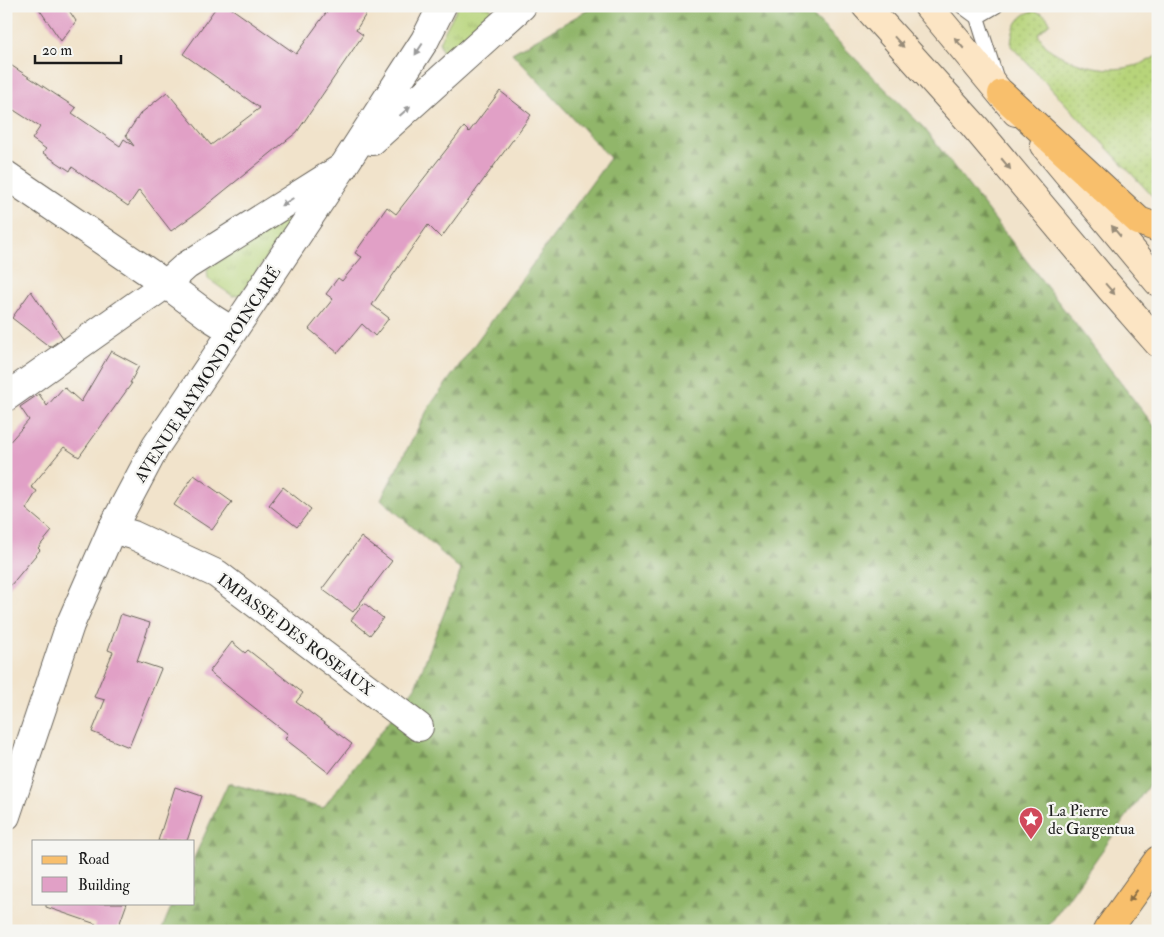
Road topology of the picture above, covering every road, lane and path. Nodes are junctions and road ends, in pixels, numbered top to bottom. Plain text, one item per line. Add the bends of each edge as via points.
1 (442, 6) edge
2 (866, 6) edge
3 (928, 6) edge
4 (962, 6) edge
5 (996, 6) edge
6 (513, 9) edge
7 (977, 17) junction
8 (1002, 94) junction
9 (343, 167) junction
10 (6, 175) edge
11 (1158, 228) edge
12 (1158, 282) edge
13 (166, 284) junction
14 (232, 331) junction
15 (1158, 343) edge
16 (6, 397) edge
17 (112, 529) junction
18 (419, 727) dead end
19 (6, 816) edge
20 (1158, 860) edge
21 (1108, 931) edge

1 -> 9 street, AVENUE RAYMOND POINCARÉ via 425,40
2 -> 15 main road via 975,127
8 -> 3 main road
4 - 7 lane
5 - 7 lane
9 -> 6 street, AVENUE RAYMOND POINCARÉ
7 - 8 lane
8 - 11 main road via 1139,221
12 -> 8 main road
9 -> 13 street via 186,266
9 - 14 street, AVENUE RAYMOND POINCARÉ
10 - 13 street
13 - 14 street
13 - 16 street
14 - 17 street, AVENUE RAYMOND POINCARÉ via 156,446
17 - 18 street, IMPASSE DES ROSEAUX via 133,535 218,574
17 - 19 street, AVENUE RAYMOND POINCARÉ via 70,625
20 -> 21 main road

